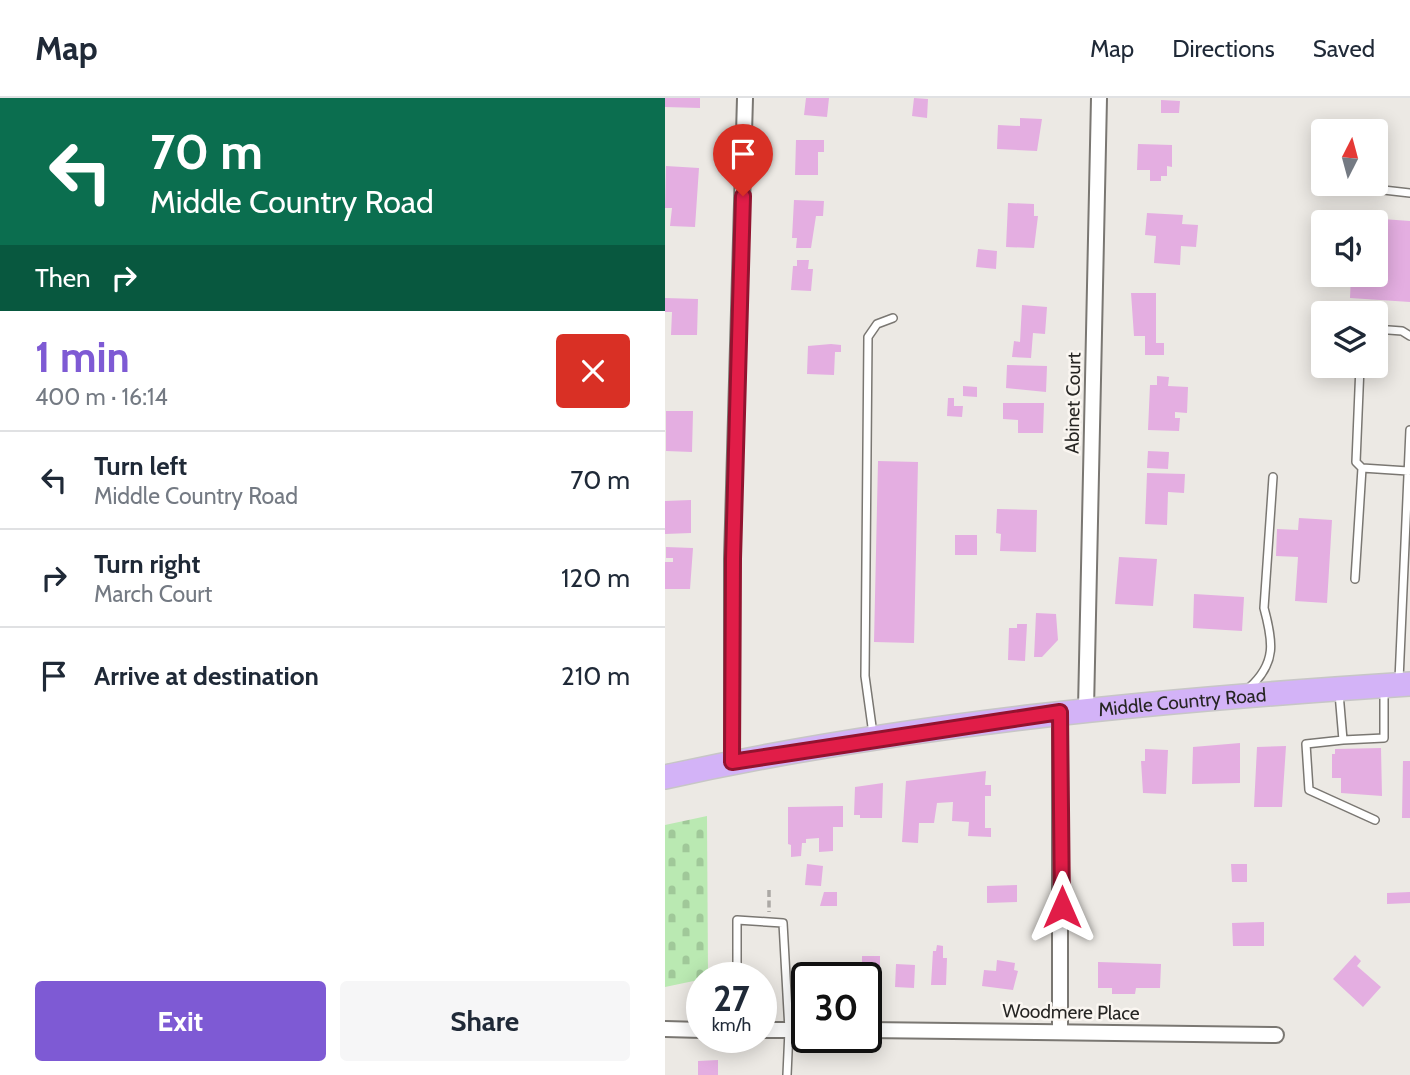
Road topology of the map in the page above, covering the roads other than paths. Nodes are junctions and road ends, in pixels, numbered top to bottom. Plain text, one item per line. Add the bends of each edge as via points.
1 (745, 98) edge
2 (1099, 98) edge
3 (1388, 190) edge
4 (1410, 192) edge
5 (893, 318) dead end
6 (1388, 330) edge
7 (1410, 336) edge
8 (1359, 378) edge
9 (1410, 430) edge
10 (1362, 468) junction
11 (1408, 471) junction
12 (1273, 477) dead end
13 (1355, 579) dead end
14 (1398, 685) edge
15 (1339, 688) junction
16 (1241, 696) junction
17 (1086, 709) junction
18 (1060, 712) junction
19 (874, 739) junction
20 (1343, 740) junction
21 (732, 762) junction
22 (665, 777) edge
23 (1375, 820) dead end
24 (737, 962) edge
25 (665, 1029) edge
26 (686, 1030) edge
27 (777, 1030) edge
28 (789, 1030) junction
29 (882, 1031) edge
30 (1060, 1031) junction
31 (1276, 1035) dead end
32 (787, 1075) edge

1 - 21 street
2 - 17 street, Abinet Court
3 - 4 lane
5 - 19 lane via 877,324 868,337 865,676
6 - 7 lane
8 - 10 lane via 1355,454
9 - 11 lane
10 - 11 lane
10 - 13 lane
11 - 14 lane
12 - 16 lane via 1264,608 1271,628 1271,655 1257,681
14 - 15 main road, Middle Country Road
14 - 20 lane via 1384,737
15 - 16 main road, Middle Country Road
15 - 20 lane
16 - 17 main road, Middle Country Road
17 - 18 main road, Middle Country Road
18 - 19 main road, Middle Country Road
18 - 30 street
19 - 21 main road, Middle Country Road
20 - 23 lane via 1306,744 1309,790
21 - 22 main road, Middle Country Road
24 - 28 lane via 737,920 783,923
25 - 26 street
27 - 28 street
28 - 32 lane
29 - 30 street, Woodmere Place
30 - 31 street, Woodmere Place

